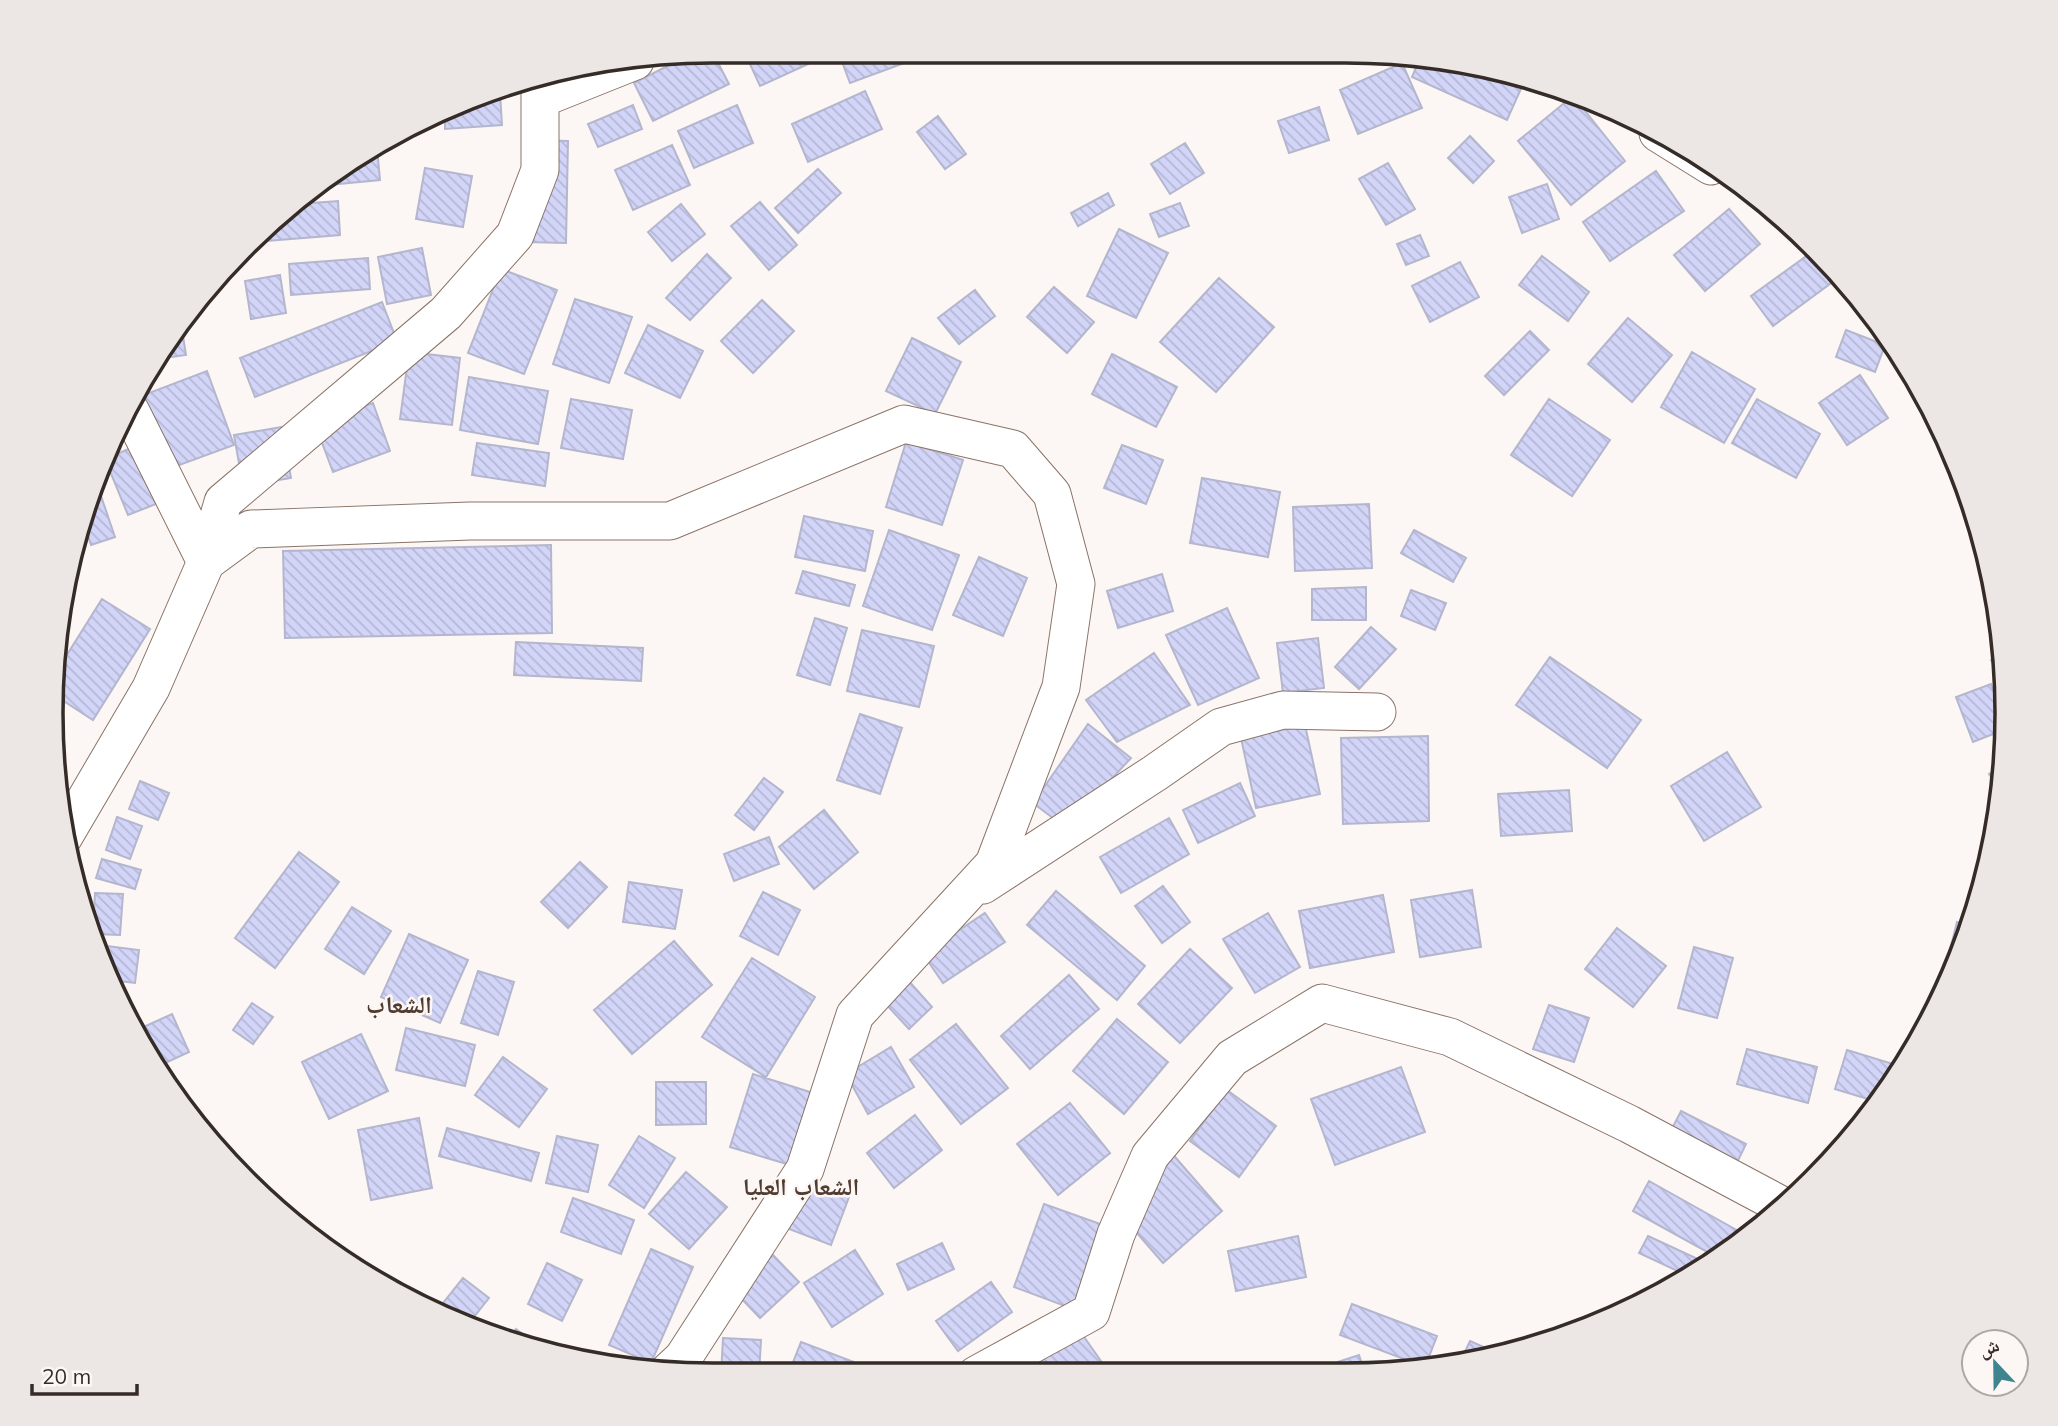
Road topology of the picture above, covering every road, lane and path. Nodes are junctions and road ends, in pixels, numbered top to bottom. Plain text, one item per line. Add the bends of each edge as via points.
1 (540, 86) edge
2 (134, 418) edge
3 (206, 562) junction
4 (1377, 712) dead end
5 (72, 822) edge
6 (962, 898) junction
7 (1774, 1202) edge
8 (678, 1362) edge
9 (997, 1363) edge

1 - 3 street via 540,170 515,236 446,313 223,502
2 - 3 street
3 - 5 street via 151,688
3 - 6 street via 251,529 470,521 670,521 904,424 1013,449 1052,494 1076,584 1061,687 994,864
4 - 6 street via 1283,710 1221,727
6 - 8 street via 855,1015 805,1169
7 - 9 street via 1450,1037 1322,1003 1233,1058 1150,1156 1116,1234 1091,1312

